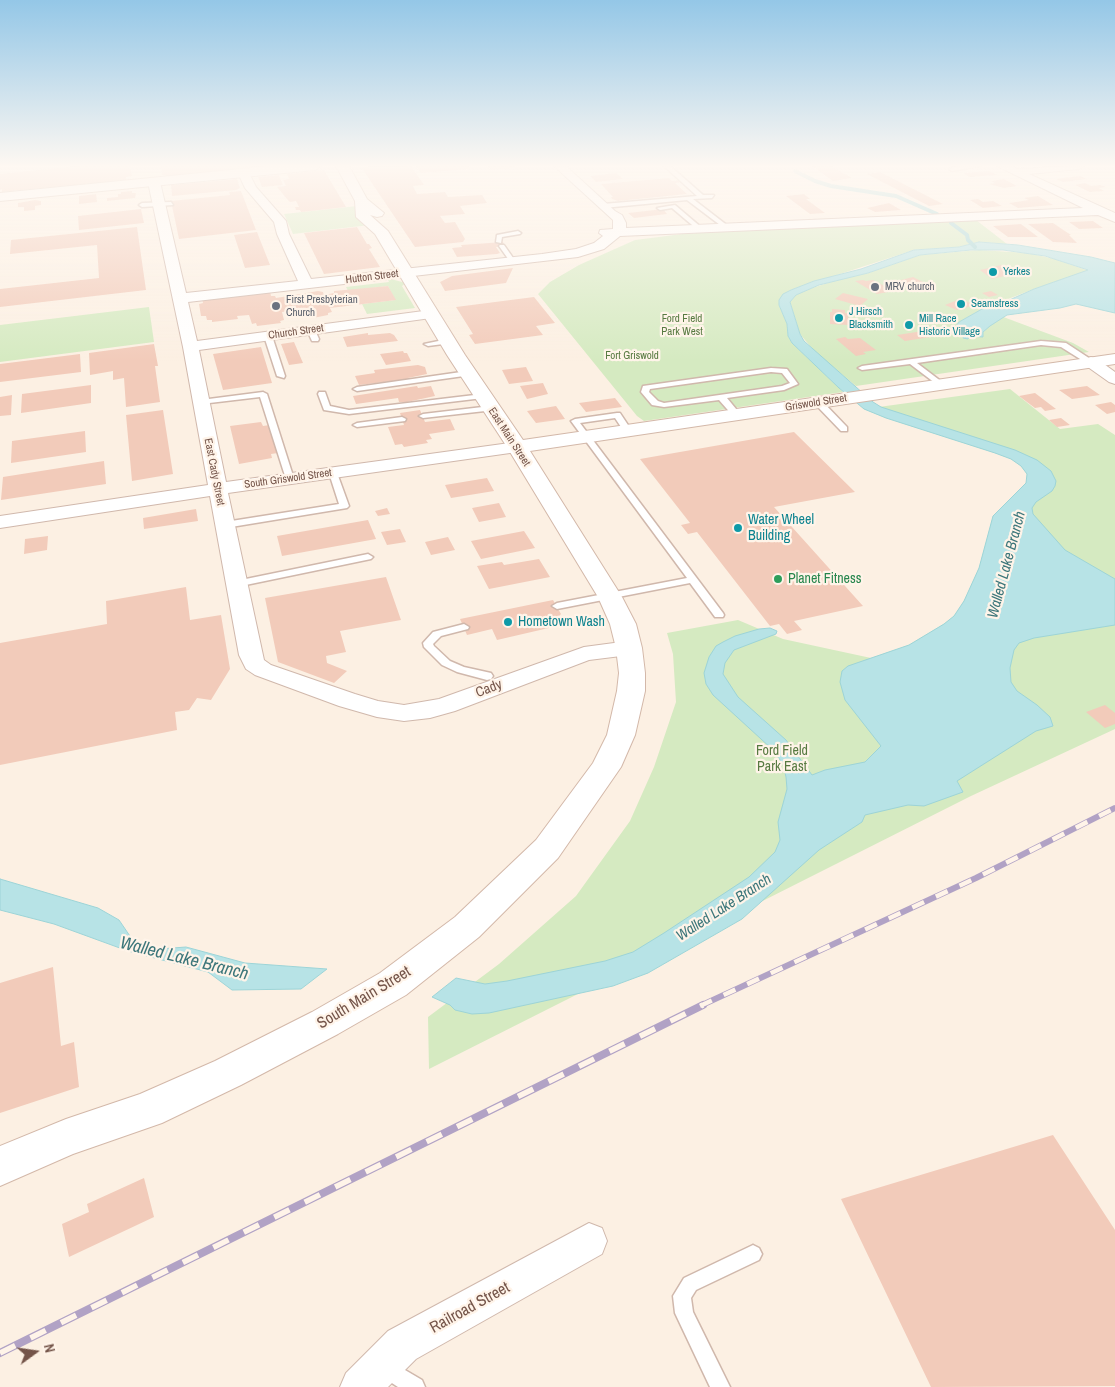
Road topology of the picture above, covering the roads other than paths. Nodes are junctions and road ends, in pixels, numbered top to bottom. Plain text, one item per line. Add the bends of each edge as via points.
1 (168, 231) edge
2 (283, 231) edge
3 (381, 231) edge
4 (662, 231) edge
5 (518, 233) dead end
6 (611, 233) joint
7 (512, 262) junction
8 (407, 272) junction
9 (307, 285) junction
10 (181, 298) junction
11 (431, 314) junction
12 (268, 336) junction
13 (448, 341) junction
14 (428, 344) dead end
15 (191, 347) junction
16 (1115, 359) edge
17 (911, 361) junction
18 (1091, 362) junction
19 (862, 368) dead end
20 (468, 373) junction
21 (281, 376) dead end
22 (1115, 379) edge
23 (939, 384) junction
24 (357, 389) dead end
25 (322, 394) dead end
26 (721, 397) junction
27 (201, 402) junction
28 (487, 402) junction
29 (818, 402) junction
30 (737, 415) junction
31 (422, 416) dead end
32 (402, 418) dead end
33 (357, 425) dead end
34 (844, 429) dead end
35 (585, 437) junction
36 (517, 447) junction
37 (334, 473) junction
38 (290, 479) junction
39 (218, 489) junction
40 (0, 522) edge
41 (225, 525) junction
42 (368, 557) dead end
43 (693, 580) junction
44 (236, 584) junction
45 (610, 598) junction
46 (557, 606) dead end
47 (719, 615) dead end
48 (464, 627) dead end
49 (629, 648) junction
50 (488, 676) dead end
51 (347, 700) joint
52 (0, 1166) edge
53 (589, 1241) dead end
54 (753, 1254) dead end
55 (371, 1376) edge
56 (415, 1387) edge
57 (720, 1387) edge

1 - 10 street, East Cady Street
2 - 9 street
3 - 8 street, East Main Street
4 - 6 street, Hutton Street
5 - 7 lane via 499,236 500,244
6 - 7 street, Hutton Street via 605,243 590,250
7 - 8 street, Hutton Street
8 - 9 street, Hutton Street
8 - 11 street, East Main Street
9 - 10 street, Hutton Street
10 - 15 street, East Cady Street
11 - 12 street, Church Street via 313,335
11 - 13 street, East Main Street
12 - 15 street, Church Street
12 - 21 lane
13 - 14 lane
13 - 20 street, East Main Street
15 - 27 street, East Cady Street
16 - 18 street, Griswold Street
17 - 18 lane via 1049,343 1069,348
17 - 19 lane
17 - 23 lane
18 - 22 street
18 - 23 street, Griswold Street
20 - 24 lane
20 - 28 street, East Main Street
23 - 29 street, Griswold Street
25 - 28 lane via 328,408 349,412
26 - 26 lane via 784,388 794,382 784,372 771,370 645,390 652,400 660,404
26 - 30 lane
27 - 38 lane via 263,394
27 - 39 street, East Cady Street
28 - 31 lane
28 - 36 street, East Main Street
29 - 30 street, Griswold Street
29 - 34 lane
30 - 35 street, Griswold Street
32 - 33 lane
35 - 36 street, Griswold Street
35 - 43 lane
36 - 37 street, South Griswold Street
36 - 45 street, East Main Street
37 - 38 street, South Griswold Street
37 - 41 lane via 344,506
38 - 39 street, South Griswold Street
39 - 40 street, South Griswold Street
39 - 41 street, East Cady Street
41 - 44 street, East Cady Street
42 - 44 lane
43 - 45 lane
43 - 47 lane
44 - 51 street, East Cady Street via 254,664
45 - 46 lane
45 - 49 street, East Main Street via 623,624
48 - 50 lane via 436,634 428,642 429,647 446,663
49 - 51 street, Cady via 594,651 423,711 394,712
49 - 52 street, South Main Street via 632,672 630,698 621,735 606,767 547,849 467,927 393,984 324,1024 148,1110 66,1138
53 - 55 street, Railroad Street via 402,1345
54 - 57 lane via 690,1284 682,1296 684,1313
55 - 56 lane

